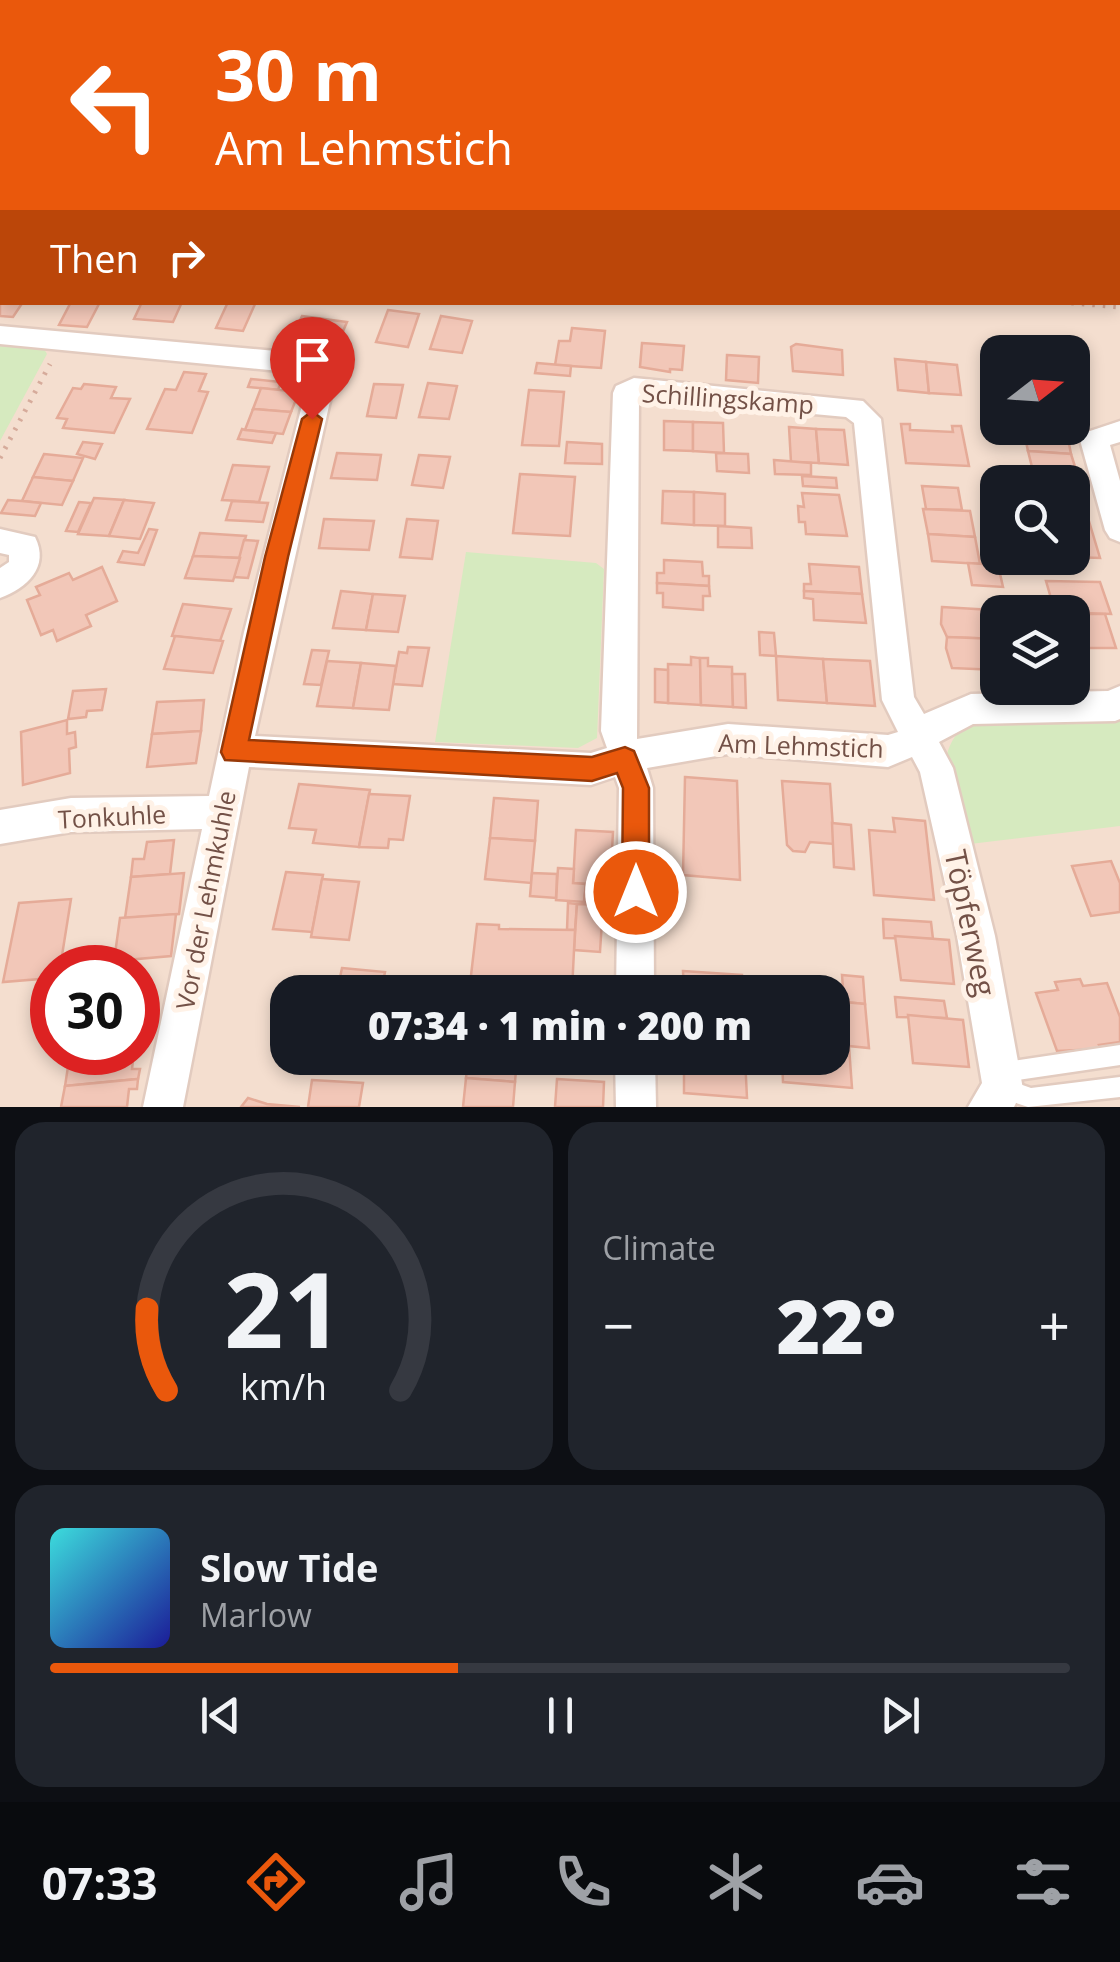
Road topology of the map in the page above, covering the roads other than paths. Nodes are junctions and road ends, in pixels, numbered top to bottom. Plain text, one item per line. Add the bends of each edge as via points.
1 (0, 336) edge
2 (1120, 431) edge
3 (1120, 530) edge
4 (0, 541) edge
5 (0, 584) edge
6 (1120, 702) edge
7 (918, 740) junction
8 (234, 752) junction
9 (625, 759) junction
10 (225, 812) junction
11 (0, 827) edge
12 (636, 975) edge
13 (1120, 1055) edge
14 (635, 1075) edge
15 (1120, 1087) edge
16 (997, 1090) edge
17 (163, 1107) edge
18 (636, 1107) edge

1 - 8 street, Vor der Lehmkuhle via 324,370
2 - 3 street via 1094,440
4 - 5 street via 24,546 24,568
6 - 7 street, Am Lehmstich via 971,708
7 - 9 street, Am Lehmstich via 888,751 728,739
7 - 9 street, Schillingskamp via 898,700 867,419 853,408 634,388 626,394 618,731
7 - 16 street, Töpferweg via 936,768 976,936
8 - 9 street, Am Lehmstich via 592,769
8 - 10 street, Vor der Lehmkuhle
9 - 12 street via 636,788
10 - 11 street, Tonkuhle via 71,816
10 - 17 street, Vor der Lehmkuhle
13 - 16 lane
14 - 18 street
15 - 16 lane via 1031,1098

